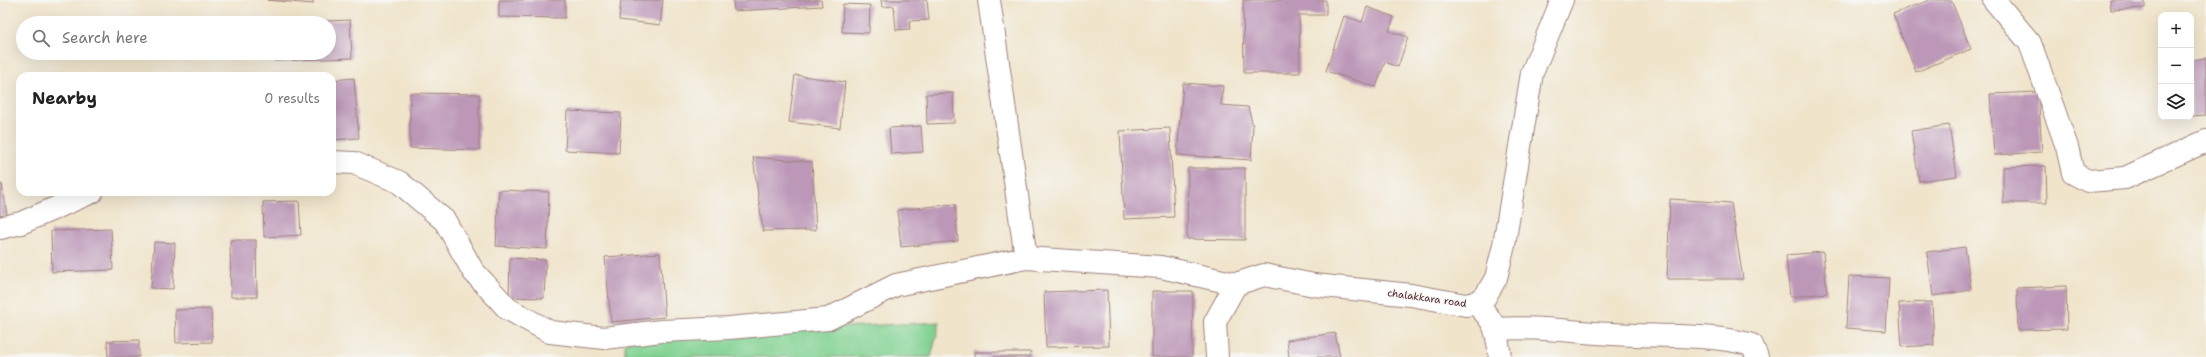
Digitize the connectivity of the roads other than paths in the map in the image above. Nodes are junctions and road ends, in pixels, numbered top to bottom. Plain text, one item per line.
1 (989, 0) edge
2 (1562, 0) edge
3 (1994, 0) edge
4 (2206, 141) edge
5 (336, 162) edge
6 (83, 196) edge
7 (0, 228) edge
8 (1026, 258) junction
9 (1236, 284) junction
10 (1474, 303) junction
11 (1496, 329) junction
12 (1217, 357) edge
13 (1500, 357) edge
14 (1757, 357) edge

1 - 8 street
2 - 10 street, chalakkara road
3 - 4 street
5 - 8 street
6 - 7 street
8 - 9 street
9 - 10 street, chalakkara road
9 - 12 street
10 - 11 street
11 - 13 street
11 - 14 street

